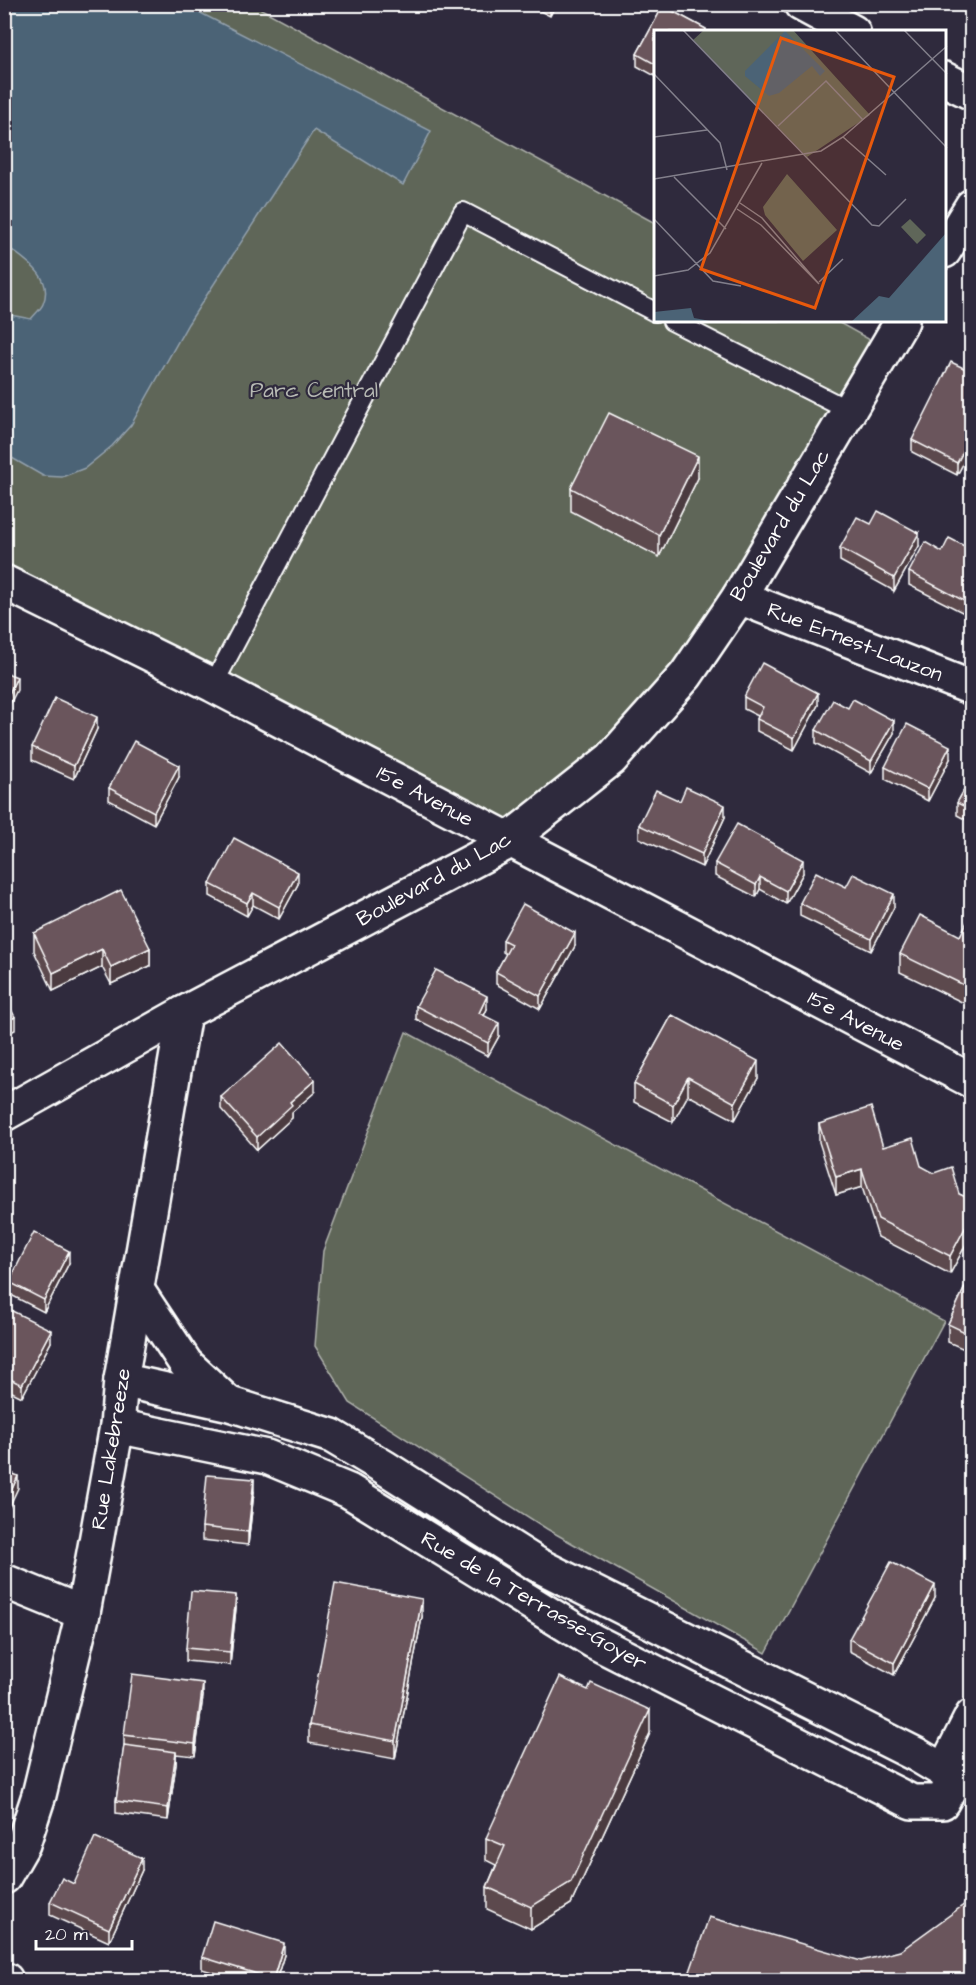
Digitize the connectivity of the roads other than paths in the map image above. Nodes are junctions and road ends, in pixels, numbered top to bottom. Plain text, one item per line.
1 (801, 4) edge
2 (849, 30) edge
3 (946, 80) edge
4 (972, 93) edge
5 (972, 206) edge
6 (946, 249) edge
7 (654, 311) edge
8 (674, 322) edge
9 (901, 322) edge
10 (848, 410) junction
11 (4, 582) edge
12 (739, 597) junction
13 (213, 686) junction
14 (972, 688) edge
15 (508, 839) junction
16 (184, 1013) junction
17 (972, 1081) edge
18 (4, 1113) edge
19 (137, 1290) junction
20 (122, 1380) junction
21 (230, 1404) junction
22 (117, 1426) junction
23 (4, 1581) edge
24 (83, 1613) junction
25 (972, 1716) edge
26 (944, 1772) junction
27 (4, 1876) edge

1 - 2 street
3 - 4 street
5 - 6 street
7 - 13 lane
8 - 10 lane
9 - 10 street, Boulevard du Lac
10 - 12 street, Boulevard du Lac
11 - 13 street, 15e Avenue
12 - 14 street, Rue Ernest-Lauzon
12 - 15 street, Boulevard du Lac
13 - 15 street, 15e Avenue
15 - 16 street, Boulevard du Lac
15 - 17 street, 15e Avenue
16 - 18 street, Boulevard du Lac
16 - 19 street, Rue Lakebreeze
19 - 20 street, Rue Lakebreeze
19 - 21 street, Rue de la Terrasse-Goyer
20 - 21 street, Rue de la Terrasse-Goyer
20 - 22 street, Rue Lakebreeze
21 - 26 street, Rue de la Terrasse-Goyer
22 - 24 street, Rue Lakebreeze
22 - 26 street, Rue de la Terrasse-Goyer
23 - 24 street
24 - 27 street, Rue Lakebreeze
25 - 26 street, Rue de la Terrasse-Goyer

